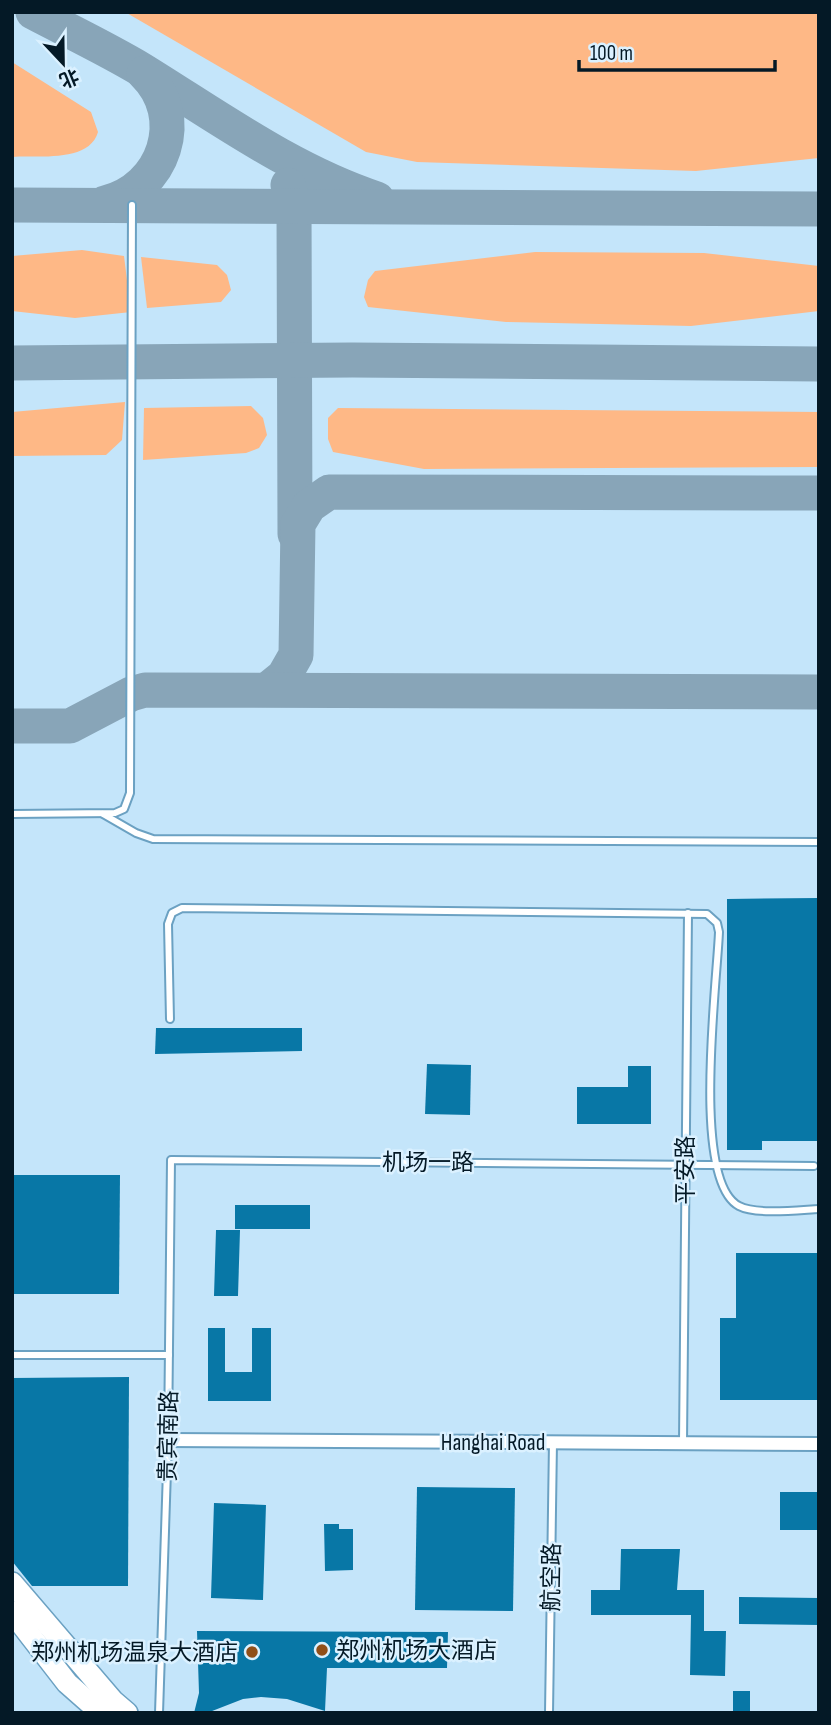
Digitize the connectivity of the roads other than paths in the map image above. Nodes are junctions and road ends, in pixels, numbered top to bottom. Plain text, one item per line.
1 (132, 205) dead end
2 (12, 814) edge
3 (103, 814) junction
4 (819, 842) edge
5 (688, 913) junction
6 (170, 1019) dead end
7 (170, 1160) joint
8 (685, 1164) junction
9 (714, 1165) junction
10 (814, 1166) dead end
11 (819, 1209) edge
12 (12, 1355) edge
13 (169, 1355) junction
14 (168, 1440) junction
15 (553, 1442) junction
16 (683, 1443) junction
17 (819, 1444) edge
18 (12, 1583) edge
19 (12, 1612) edge
20 (101, 1713) edge
21 (127, 1713) edge
22 (159, 1713) edge
23 (549, 1713) edge

1 - 3 lane
2 - 3 lane
3 - 4 lane
5 - 6 lane
5 - 8 lane, 平安路
5 - 9 lane
7 - 8 lane, 机场一路
7 - 13 lane, 贵宾南路
8 - 9 lane, 机场一路
8 - 16 lane, 平安路
9 - 10 lane, 机场一路
9 - 11 lane
12 - 13 lane
13 - 14 lane, 贵宾南路
14 - 15 street, Hanghai Road
14 - 22 lane, 贵宾南路
15 - 16 street, Hanghai Road
15 - 23 lane, 航空路
16 - 17 street, Hanghai Road
18 - 21 main road
19 - 20 main road

